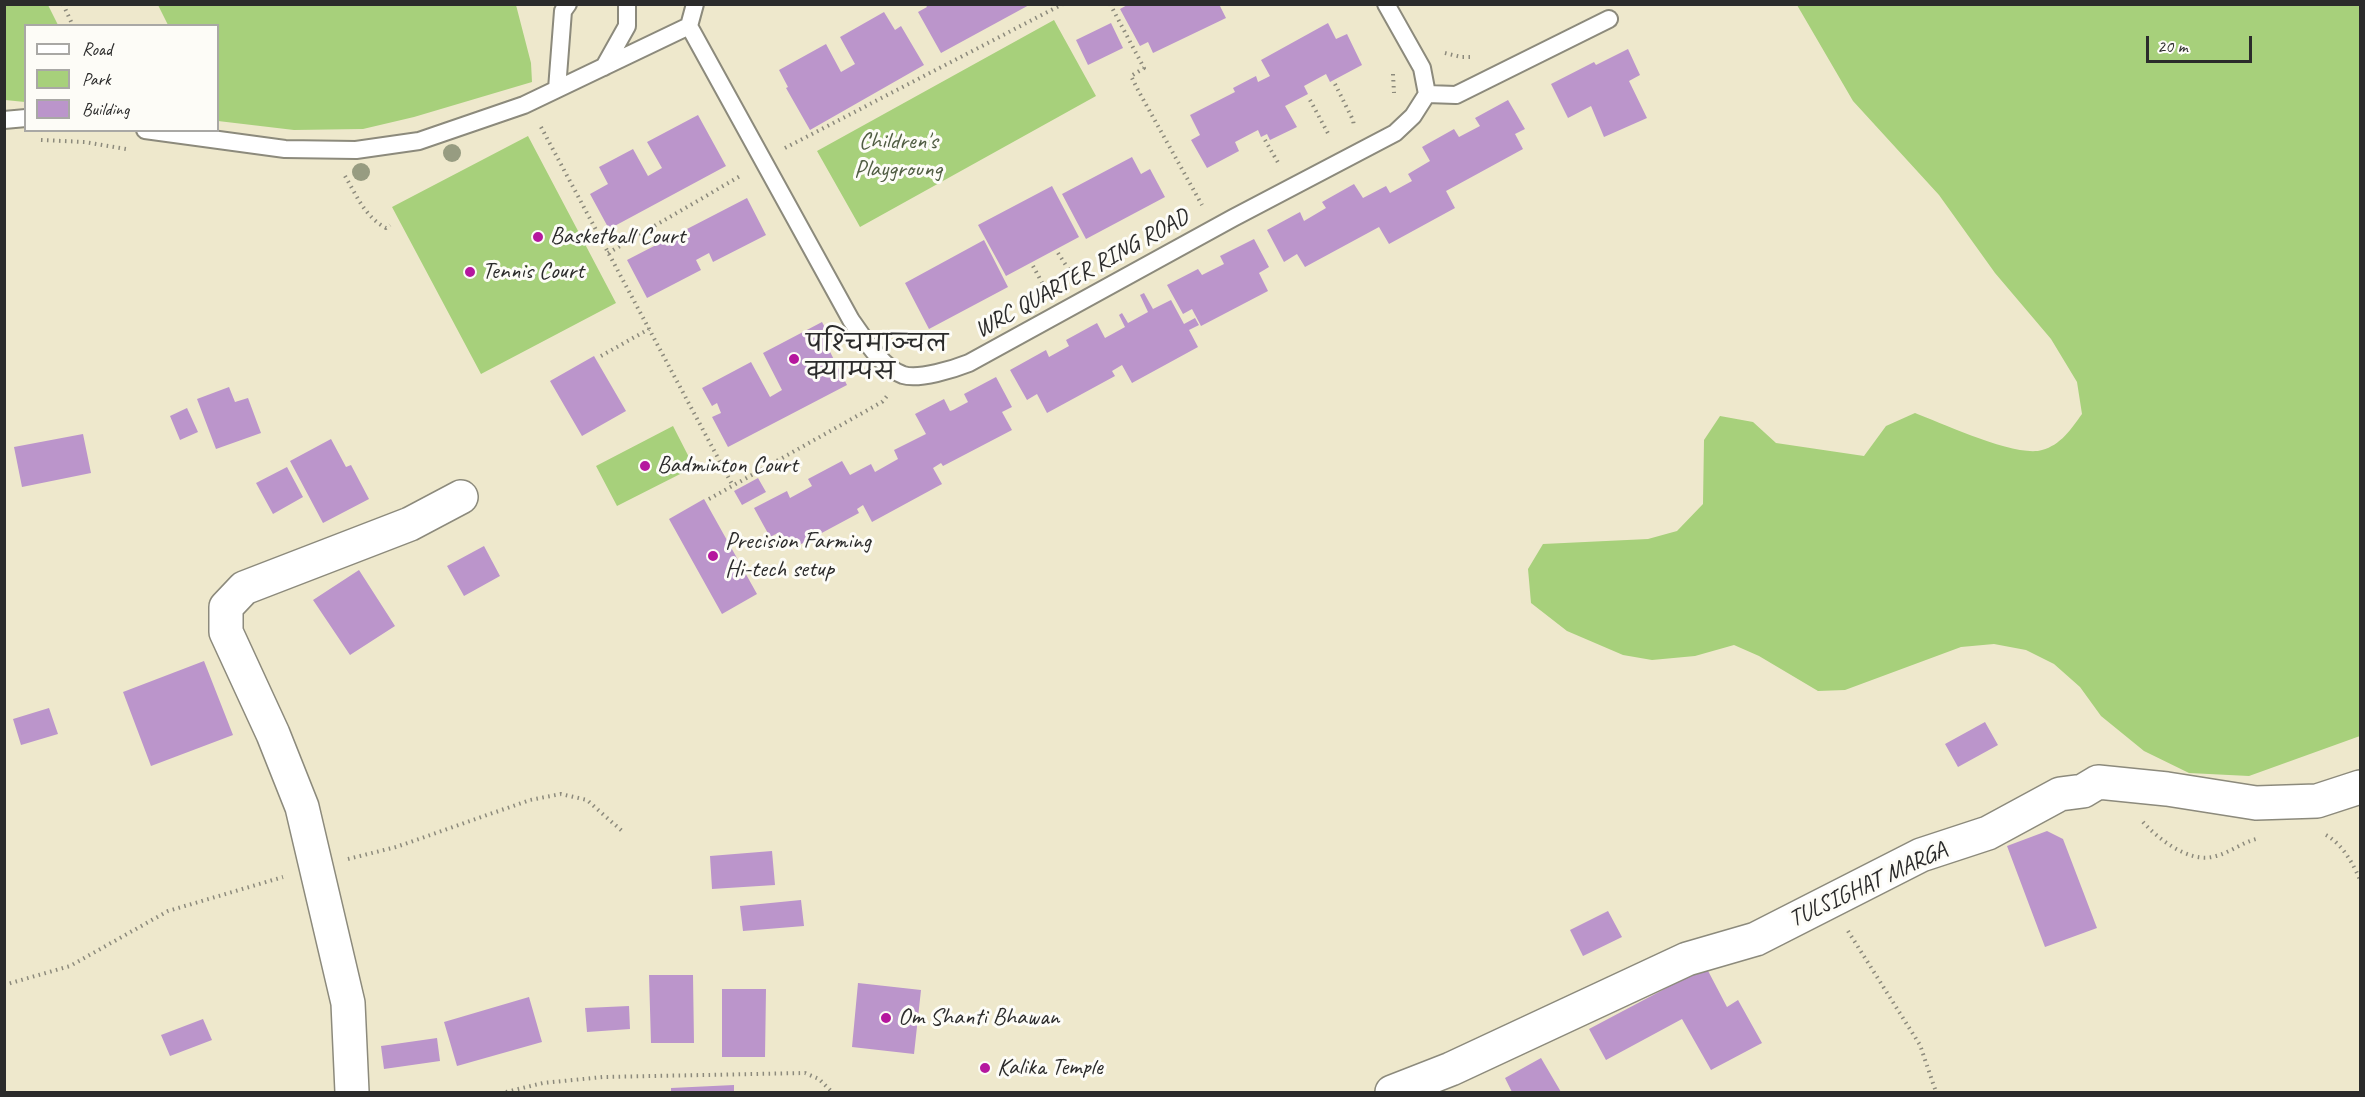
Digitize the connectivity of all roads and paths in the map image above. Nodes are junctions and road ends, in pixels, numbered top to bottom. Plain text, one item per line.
1 (63, 4) edge
2 (568, 4) edge
3 (627, 4) edge
4 (695, 4) edge
5 (1063, 4) edge
6 (1110, 4) edge
7 (1386, 4) edge
8 (1609, 19) dead end
9 (72, 24) edge
10 (689, 26) junction
11 (1441, 51) dead end
12 (1472, 56) dead end
13 (604, 67) junction
14 (1393, 67) dead end
15 (1335, 84) dead end
16 (557, 89) junction
17 (1427, 94) junction
18 (1310, 100) dead end
19 (1393, 101) dead end
20 (24, 118) edge
21 (4, 120) edge
22 (541, 126) dead end
23 (1364, 127) dead end
24 (159, 132) edge
25 (1265, 140) dead end
26 (779, 145) dead end
27 (1333, 146) dead end
28 (1283, 172) dead end
29 (343, 173) dead end
30 (743, 174) dead end
31 (1206, 210) dead end
32 (390, 225) dead end
33 (1058, 252) dead end
34 (608, 253) junction
35 (1033, 266) dead end
36 (1075, 279) dead end
37 (1040, 298) dead end
38 (649, 329) junction
39 (601, 356) dead end
40 (892, 389) dead end
41 (733, 486) junction
42 (461, 497) dead end
43 (709, 499) dead end
44 (2361, 787) edge
45 (1828, 900) junction
46 (352, 1092) edge
47 (506, 1092) edge
48 (832, 1092) edge
49 (1392, 1092) edge
50 (1936, 1092) edge

1 - 9 path
2 - 16 lane
3 - 13 lane
4 - 10 lane
5 - 26 path
6 - 31 path
7 - 17 lane
8 - 17 lane
10 - 13 lane
10 - 17 lane, WRC QUARTER RING ROAD
11 - 12 path
13 - 16 lane
14 - 19 path
15 - 23 path
16 - 24 lane
18 - 27 path
20 - 21 lane
22 - 34 path
25 - 28 path
29 - 32 path
30 - 34 path
33 - 36 path
34 - 38 path
35 - 37 path
38 - 39 path
38 - 41 path
40 - 41 path
41 - 43 path
42 - 46 street
44 - 45 street, TULSIGHAT MARGA
45 - 49 street, TULSIGHAT MARGA
45 - 50 path
47 - 48 path

